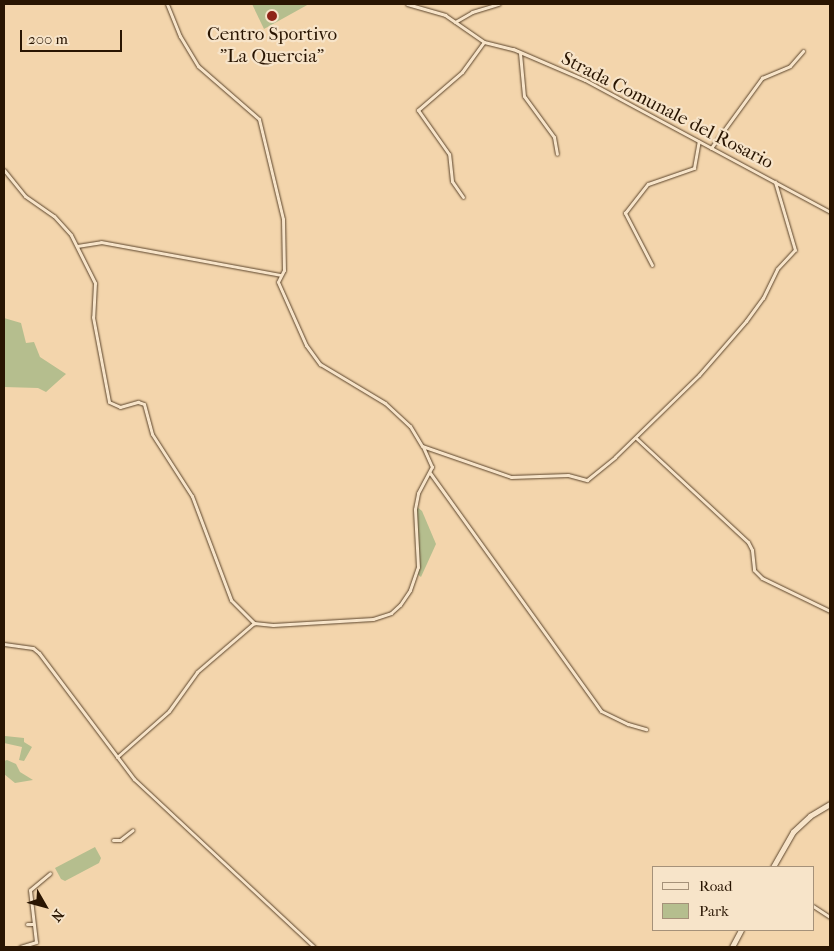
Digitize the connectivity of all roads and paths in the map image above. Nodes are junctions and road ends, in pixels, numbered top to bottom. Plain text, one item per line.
1 (167, 4) edge
2 (407, 4) edge
3 (499, 4) edge
4 (455, 22) junction
5 (484, 42) junction
6 (803, 51) dead end
7 (520, 53) junction
8 (699, 141) junction
9 (711, 148) junction
10 (557, 154) dead end
11 (4, 170) edge
12 (774, 182) junction
13 (462, 197) dead end
14 (830, 212) edge
15 (77, 246) junction
16 (652, 265) dead end
17 (280, 275) junction
18 (636, 438) junction
19 (422, 446) junction
20 (430, 473) junction
21 (830, 610) edge
22 (254, 623) junction
23 (4, 644) edge
24 (646, 729) dead end
25 (117, 757) junction
26 (830, 804) edge
27 (133, 830) dead end
28 (113, 840) dead end
29 (774, 866) edge
30 (50, 873) dead end
31 (814, 907) edge
32 (830, 917) edge
33 (27, 924) dead end
34 (33, 924) junction
35 (740, 931) edge
36 (20, 947) edge
37 (314, 947) edge
38 (732, 947) edge

1 - 17 street
2 - 4 street, Strada Comunale del Rosario
3 - 4 street
4 - 5 street, Strada Comunale del Rosario
5 - 7 street, Strada Comunale del Rosario
5 - 13 street
6 - 9 street
7 - 8 street, Strada Comunale del Rosario
7 - 10 street
8 - 9 street, Strada Comunale del Rosario
8 - 16 street
9 - 12 street, Strada Comunale del Rosario
11 - 15 street
12 - 14 street, Strada Comunale del Rosario
12 - 18 street
15 - 17 street
15 - 22 street
17 - 19 street
18 - 19 street
18 - 21 street
19 - 20 street
20 - 22 street
20 - 24 street
22 - 25 street
23 - 25 street
25 - 37 street
26 - 29 main road
27 - 28 street
30 - 34 street
31 - 32 street
33 - 34 street
34 - 36 street
35 - 38 main road

